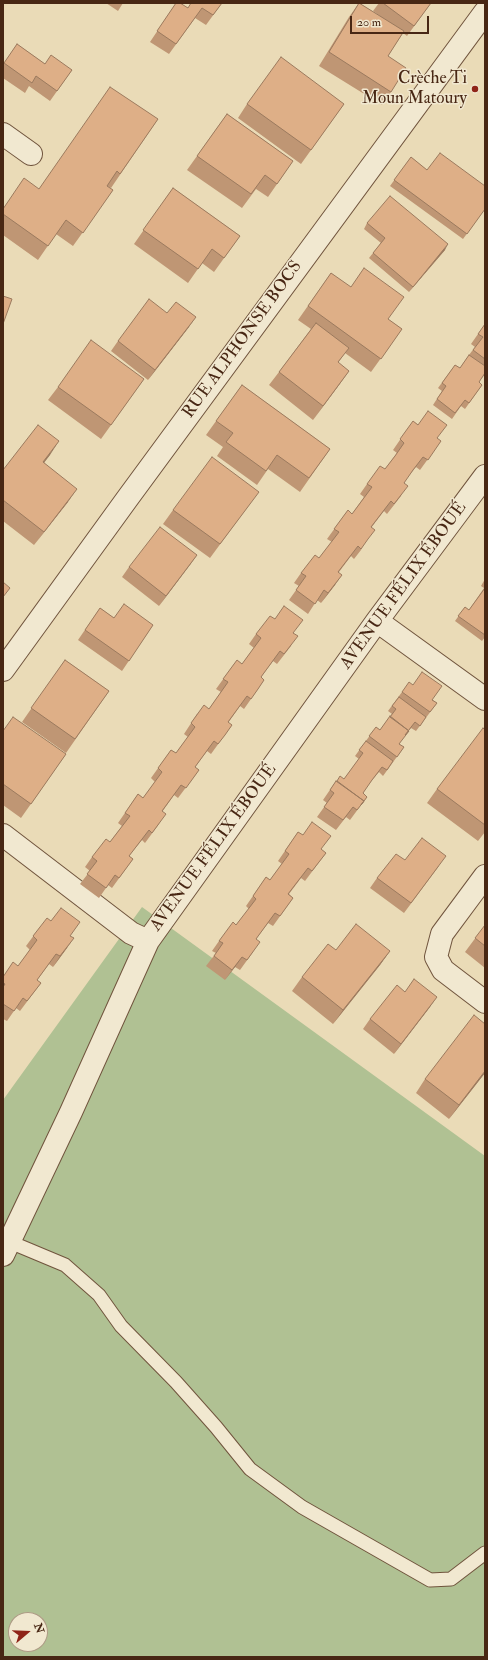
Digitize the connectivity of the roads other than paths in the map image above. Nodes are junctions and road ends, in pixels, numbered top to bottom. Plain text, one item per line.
1 (485, 12) edge
2 (3, 134) edge
3 (31, 154) dead end
4 (485, 476) edge
5 (377, 621) junction
6 (3, 670) edge
7 (485, 699) edge
8 (3, 835) edge
9 (485, 876) edge
10 (148, 941) junction
11 (485, 1002) edge
12 (5, 1245) edge
13 (485, 1553) edge

1 - 6 street, RUE ALPHONSE BOCS
2 - 3 street
4 - 5 street, AVENUE FÉLIX ÉBOUÉ
5 - 7 street
5 - 10 street, AVENUE FÉLIX ÉBOUÉ
8 - 10 street
9 - 11 street
10 - 12 street, AVENUE FÉLIX ÉBOUÉ
12 - 13 lane

